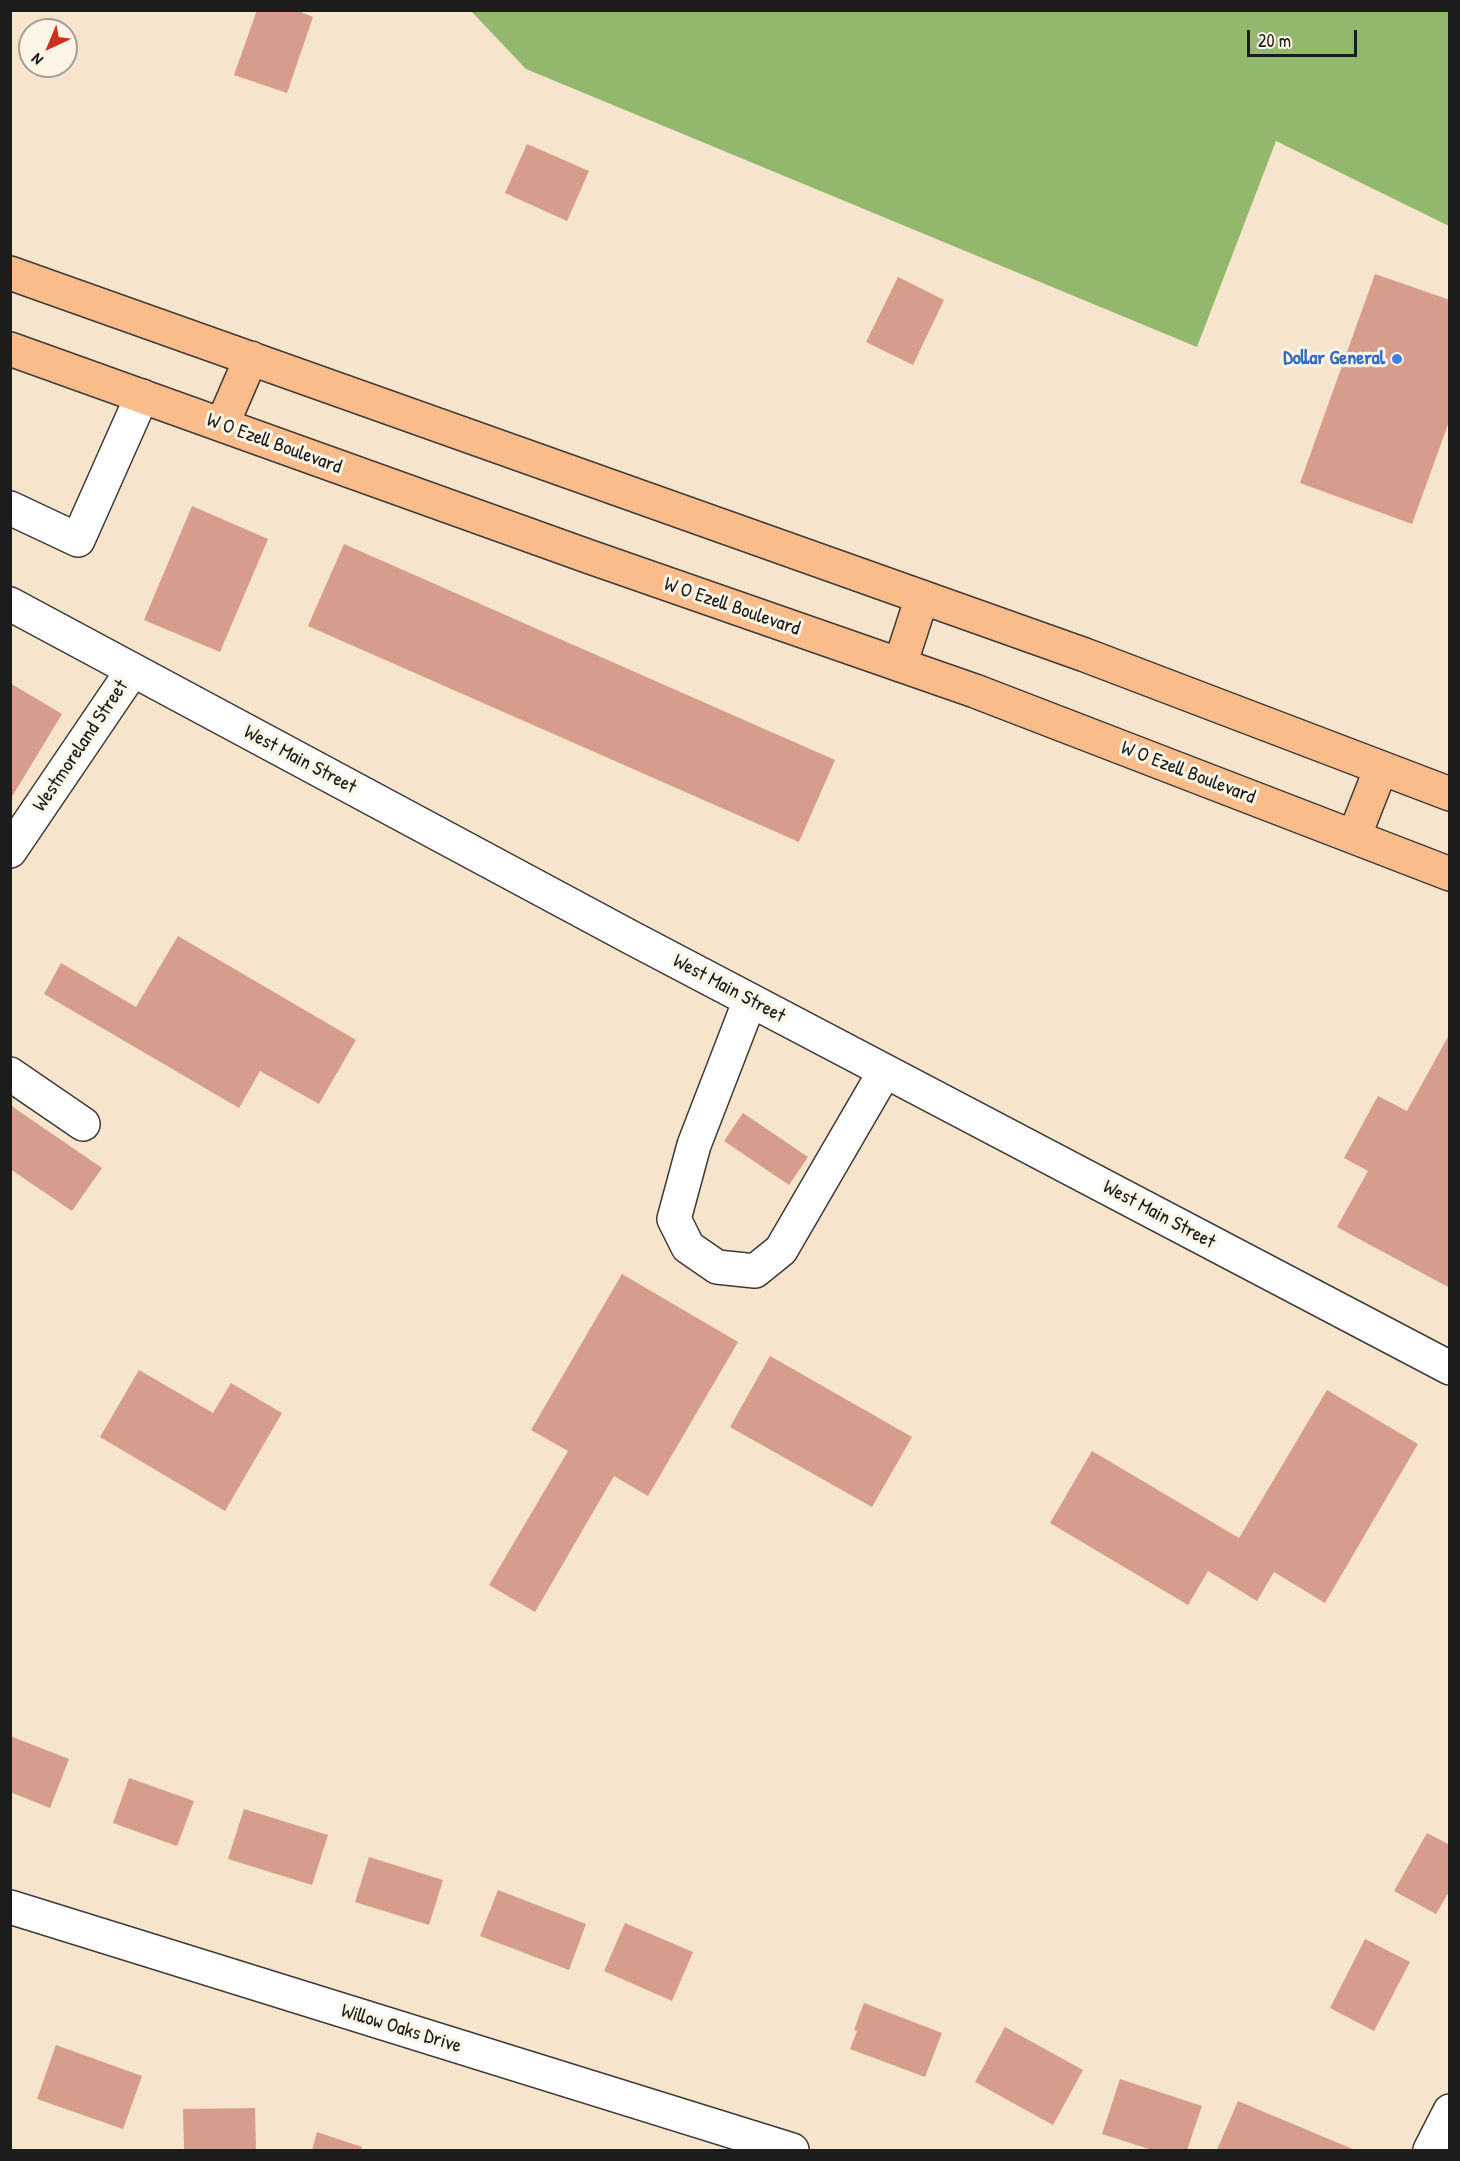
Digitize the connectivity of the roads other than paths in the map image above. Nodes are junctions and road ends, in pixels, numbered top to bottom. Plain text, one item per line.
1 (10, 273) edge
2 (10, 349) edge
3 (251, 358) junction
4 (142, 396) junction
5 (222, 425) junction
6 (10, 508) edge
7 (922, 597) junction
8 (10, 604) edge
9 (900, 666) junction
10 (132, 671) junction
11 (1382, 768) junction
12 (1449, 794) edge
13 (1354, 837) junction
14 (10, 850) edge
15 (1449, 874) edge
16 (750, 1000) junction
17 (885, 1071) junction
18 (10, 1074) edge
19 (83, 1124) dead end
20 (1449, 1368) edge
21 (10, 1907) edge
22 (1449, 2111) edge
23 (792, 2151) edge
24 (1430, 2151) edge

1 - 3 main road
2 - 4 main road, W O Ezell Boulevard
3 - 5 main road
3 - 7 main road
4 - 5 main road, W O Ezell Boulevard
4 - 6 street
5 - 9 main road, W O Ezell Boulevard
7 - 9 main road
7 - 11 main road
8 - 10 street, West Main Street
9 - 13 main road, W O Ezell Boulevard
10 - 14 street, Westmoreland Street
10 - 16 street, West Main Street
11 - 12 main road
11 - 13 main road
13 - 15 main road, W O Ezell Boulevard
16 - 17 street, West Main Street
16 - 17 street
17 - 20 street, West Main Street
18 - 19 street
21 - 23 street, Willow Oaks Drive
22 - 24 street

